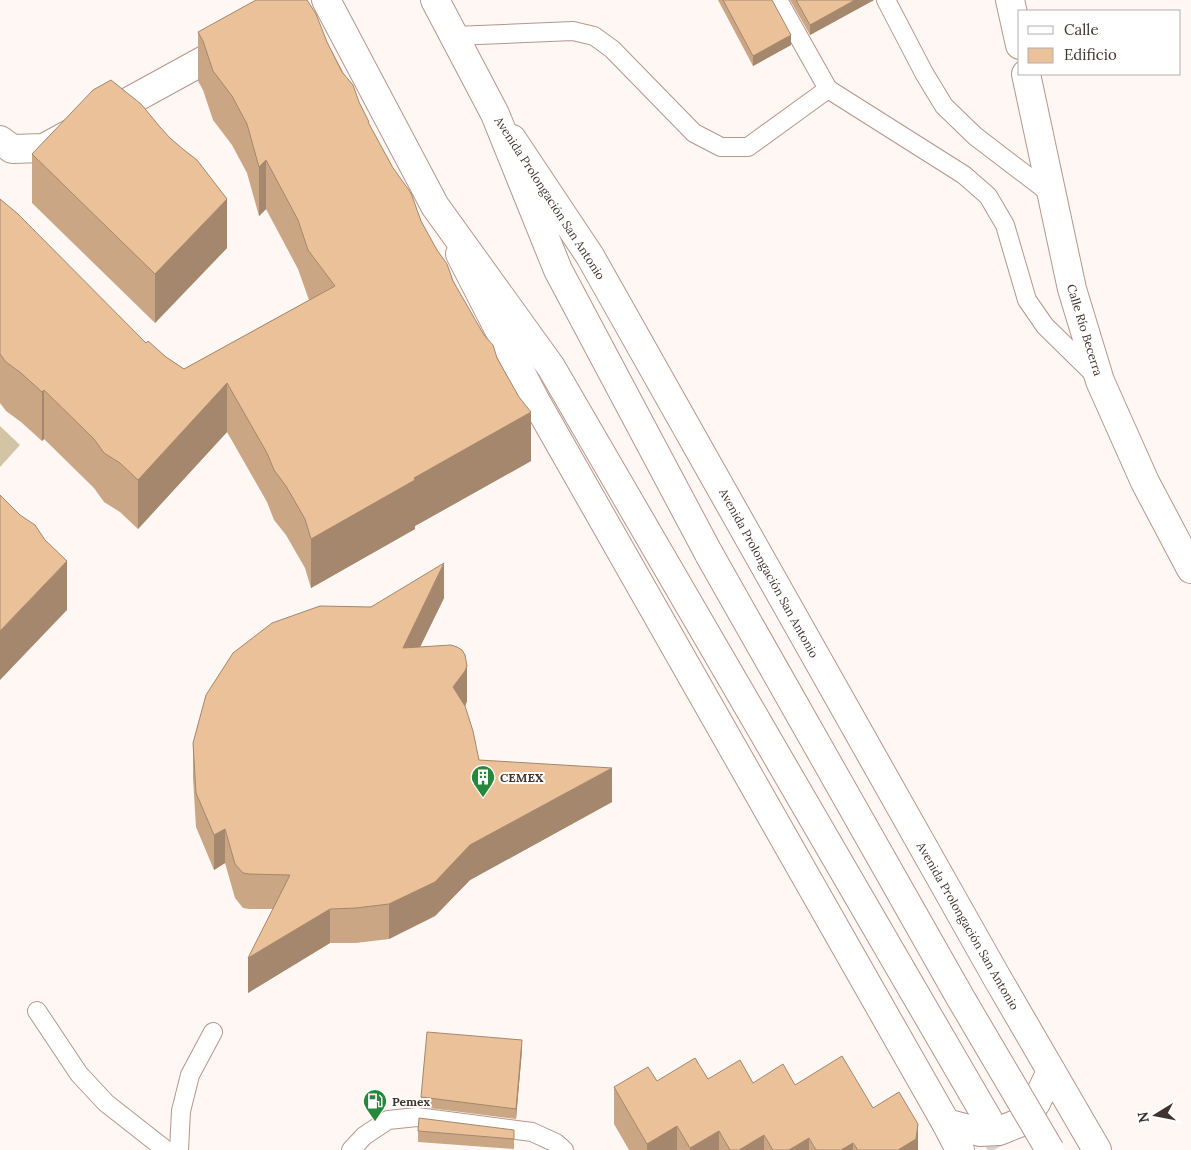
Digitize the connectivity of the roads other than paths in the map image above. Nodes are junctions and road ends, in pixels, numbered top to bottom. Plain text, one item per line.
1 (435, 0) edge
2 (778, 0) edge
3 (886, 0) edge
4 (1010, 0) edge
5 (314, 2) edge
6 (252, 33) edge
7 (454, 36) junction
8 (1018, 36) edge
9 (1026, 75) edge
10 (828, 89) junction
11 (495, 114) junction
12 (0, 140) edge
13 (1051, 194) junction
14 (435, 206) junction
15 (1100, 381) junction
16 (1191, 570) edge
17 (37, 1011) dead end
18 (213, 1032) dead end
19 (1051, 1071) junction
20 (989, 1121) tunnel mouth
21 (946, 1123) junction
22 (166, 1150) edge
23 (179, 1150) edge
24 (351, 1150) edge
25 (564, 1150) edge
26 (960, 1150) edge
27 (1050, 1150) edge
28 (1097, 1150) edge

1 - 7 street, Avenida Prolongación San Antonio
2 - 10 lane
3 - 13 lane
4 - 8 street
5 - 14 street
6 - 12 street
7 - 10 lane
7 - 11 street, Avenida Prolongación San Antonio
9 - 13 street, Calle Río Becerra
10 - 15 lane
11 - 19 street, Avenida Prolongación San Antonio
11 - 27 street, bridge
13 - 15 street, Calle Río Becerra
14 - 20 street
14 - 21 street
15 - 16 street, Calle Río Becerra
17 - 22 lane
18 - 23 lane
19 - 21 street
19 - 28 street, Avenida Prolongación San Antonio
21 - 26 street
24 - 25 lane

